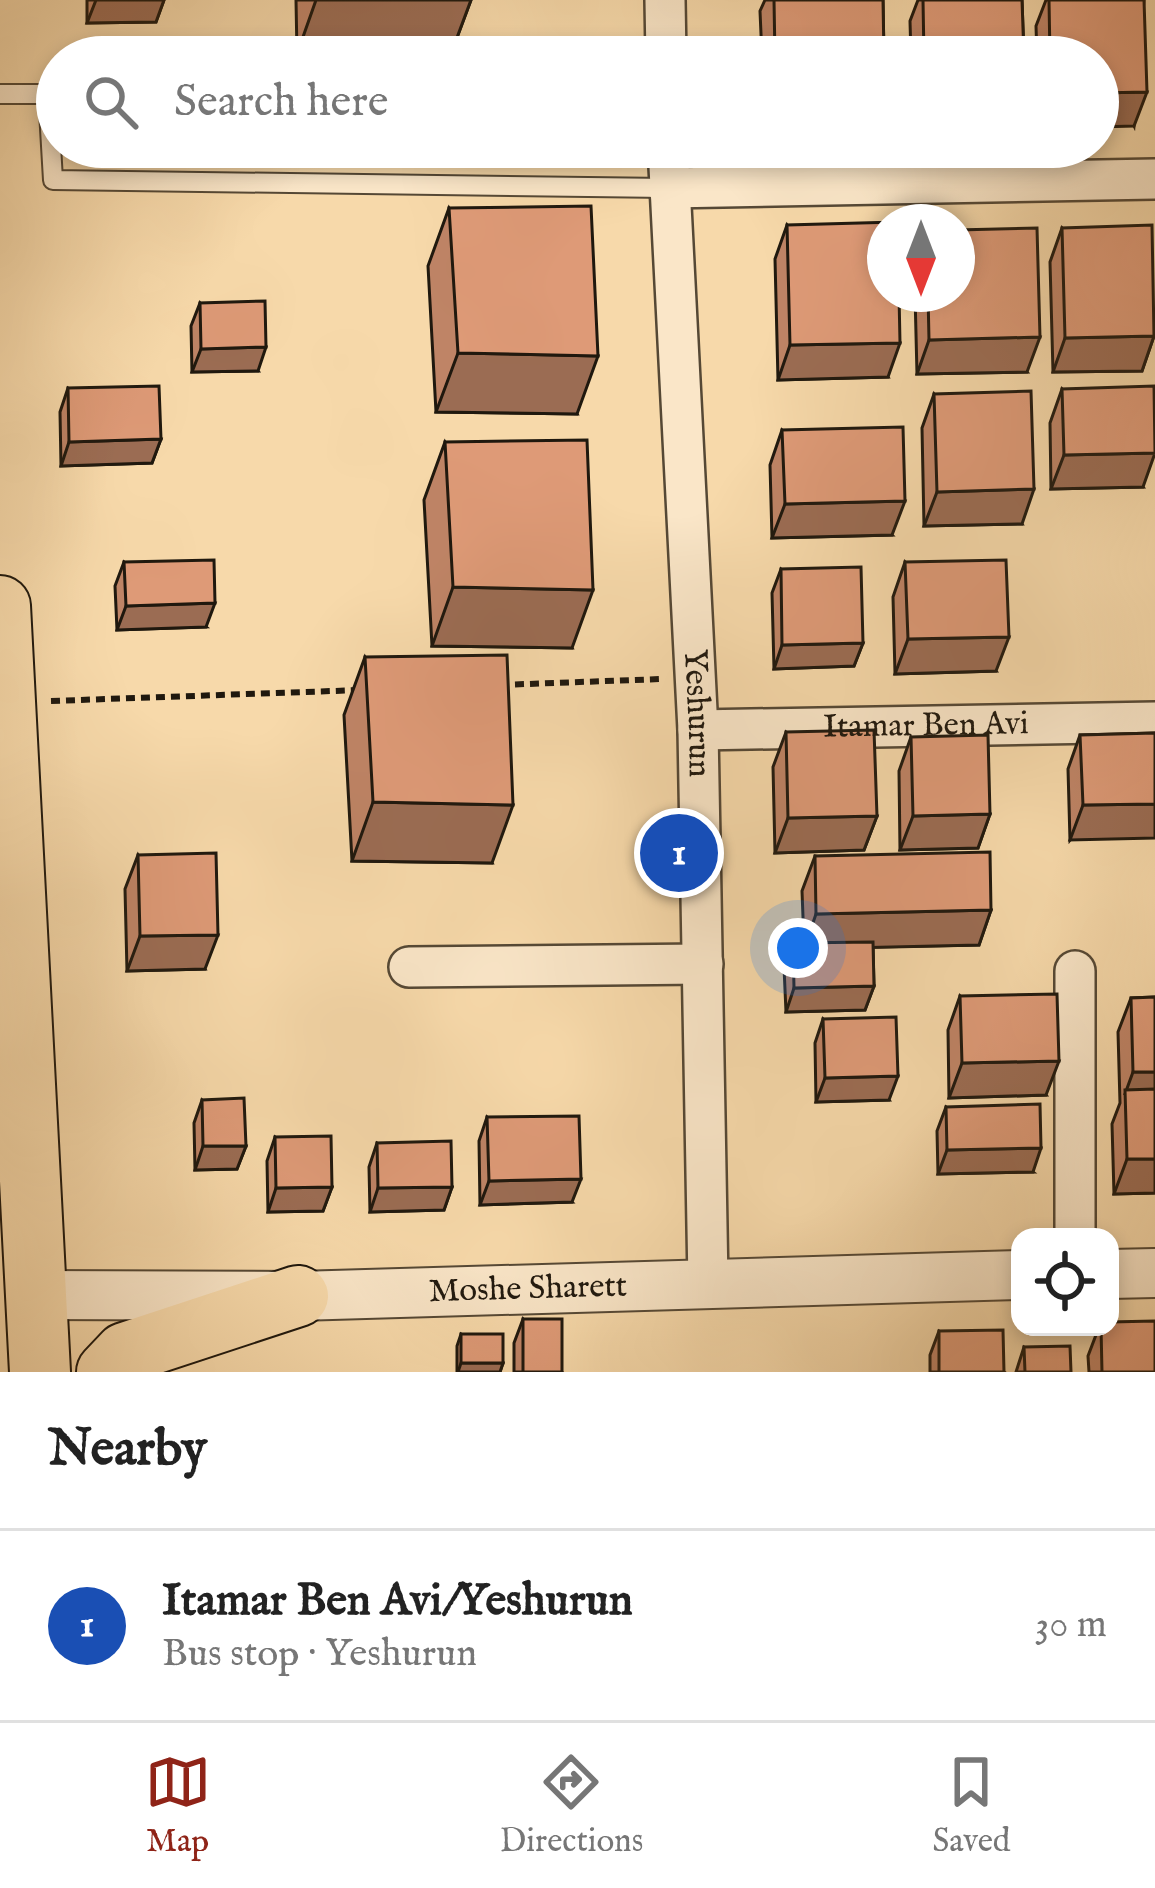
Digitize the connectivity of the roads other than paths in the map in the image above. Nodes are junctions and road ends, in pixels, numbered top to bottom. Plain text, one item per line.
1 (665, 0) edge
2 (666, 36) edge
3 (0, 94) edge
4 (36, 94) edge
5 (52, 168) edge
6 (668, 168) edge
7 (1155, 179) edge
8 (668, 188) junction
9 (0, 606) edge
10 (1155, 722) edge
11 (698, 730) junction
12 (703, 964) junction
13 (409, 967) dead end
14 (1075, 971) dead end
15 (1075, 1228) edge
16 (1155, 1273) edge
17 (1119, 1274) edge
18 (1011, 1275) edge
19 (708, 1282) junction
20 (18, 1295) edge
21 (298, 1296) junction
22 (40, 1372) edge
23 (106, 1372) edge

1 - 2 street
3 - 4 lane
5 - 8 lane
6 - 8 street, Yeshurun
7 - 8 street
8 - 11 street, Yeshurun
9 - 20 main road
10 - 11 street, Itamar Ben Avi
11 - 12 street, Yeshurun
12 - 13 street
12 - 19 street, Yeshurun
14 - 15 street
16 - 17 street
18 - 19 street, Moshe Sharett
19 - 21 street, Moshe Sharett
20 - 21 street, Moshe Sharett
20 - 22 main road
21 - 23 main road

